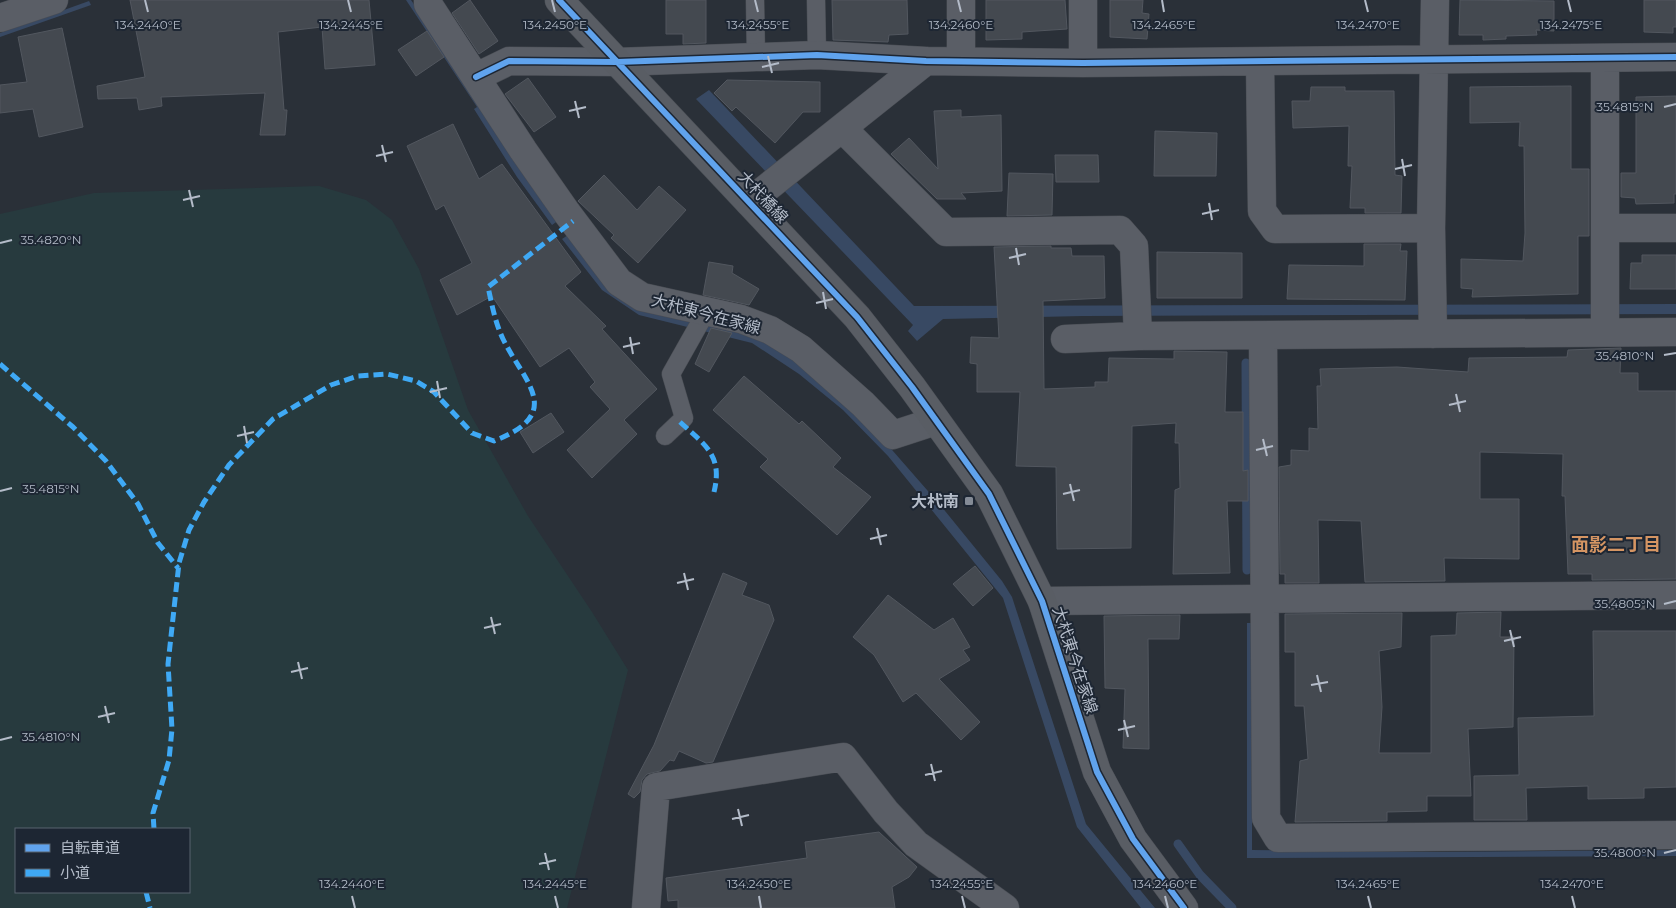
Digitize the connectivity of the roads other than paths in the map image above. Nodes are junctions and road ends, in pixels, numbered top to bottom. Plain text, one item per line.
1 (54, 0) edge
2 (428, 0) edge
3 (560, 0) edge
4 (755, 0) edge
5 (816, 0) edge
6 (961, 0) edge
7 (1083, 0) edge
8 (1435, 0) edge
9 (0, 18) edge
10 (817, 55) junction
11 (756, 57) junction
12 (1676, 57) edge
13 (1605, 58) junction
14 (1435, 59) junction
15 (926, 61) junction
16 (961, 61) junction
17 (617, 62) junction
18 (1260, 62) junction
19 (1083, 63) junction
20 (476, 77) junction
21 (842, 128) junction
22 (749, 202) junction
23 (1432, 228) junction
24 (1605, 228) junction
25 (1676, 228) edge
26 (706, 312) junction
27 (1606, 332) junction
28 (1676, 332) edge
29 (1433, 334) junction
30 (1138, 336) junction
31 (1263, 336) junction
32 (1065, 339) dead end
33 (936, 421) junction
34 (664, 436) dead end
35 (1676, 595) edge
36 (1266, 598) junction
37 (1042, 601) junction
38 (1676, 834) edge
39 (646, 908) edge
40 (1005, 908) edge
41 (1184, 908) edge

1 - 9 street
2 - 20 street, 大杙東今在家線
3 - 17 street, 大杙橋線
4 - 11 lane
5 - 10 lane
6 - 16 street
7 - 19 street
8 - 14 street
10 - 11 street
10 - 15 street
11 - 17 street
12 - 13 street
13 - 14 street
13 - 24 street
14 - 18 street
14 - 23 street
15 - 16 street
15 - 21 street
16 - 19 street
17 - 20 street
17 - 22 street, 大杙橋線
18 - 19 street
18 - 23 street
20 - 26 street, 大杙東今在家線
21 - 22 street
21 - 30 street
22 - 33 street, 大杙橋線
23 - 29 street
24 - 25 street
24 - 27 street
26 - 33 street, 大杙東今在家線
26 - 34 lane
27 - 28 street
27 - 29 street
29 - 31 street
30 - 31 street
30 - 32 street
31 - 36 street
33 - 37 street, 大杙東今在家線
35 - 36 street
36 - 37 street
36 - 38 street
37 - 41 street, 大杙東今在家線
39 - 40 street

